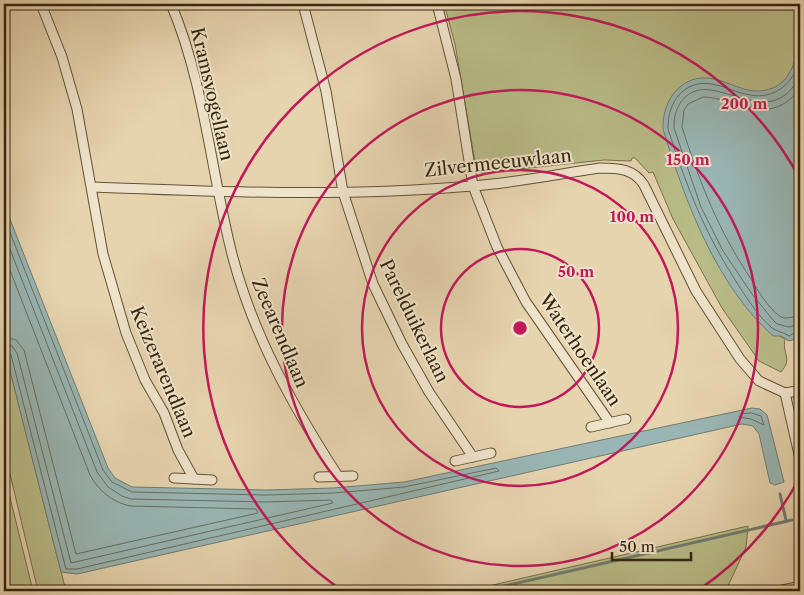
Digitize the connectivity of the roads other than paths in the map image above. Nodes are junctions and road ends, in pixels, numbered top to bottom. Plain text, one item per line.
1 (40, 4) edge
2 (172, 4) edge
3 (304, 4) edge
4 (437, 4) edge
5 (473, 186) junction
6 (92, 187) junction
7 (218, 192) junction
8 (343, 192) junction
9 (799, 390) edge
10 (785, 393) junction
11 (800, 401) edge
12 (626, 419) dead end
13 (610, 423) junction
14 (591, 427) dead end
15 (491, 453) dead end
16 (473, 457) junction
17 (800, 459) edge
18 (455, 461) dead end
19 (338, 476) junction
20 (353, 476) dead end
21 (319, 477) dead end
22 (174, 478) dead end
23 (194, 479) junction
24 (212, 480) dead end
25 (800, 587) edge
26 (780, 591) edge

1 - 6 street, Keizerarendlaan
2 - 7 street, Kramsvogellaan
3 - 8 street, Parelduikerlaan
4 - 5 street, Waterhoenlaan
5 - 8 street, Zilvermeeuwlaan
5 - 10 street, Zilvermeeuwlaan
5 - 13 street, Waterhoenlaan
6 - 7 street, Zilvermeeuwlaan
6 - 23 street, Keizerarendlaan
7 - 8 street, Zilvermeeuwlaan
7 - 19 street, Zeearendlaan
8 - 16 street, Parelduikerlaan
9 - 10 street
9 - 11 street
10 - 17 street
12 - 13 street, Waterhoenlaan
13 - 14 street, Waterhoenlaan
15 - 16 street
16 - 18 street
19 - 20 street
19 - 21 street
22 - 23 street
23 - 24 street
25 - 26 street

